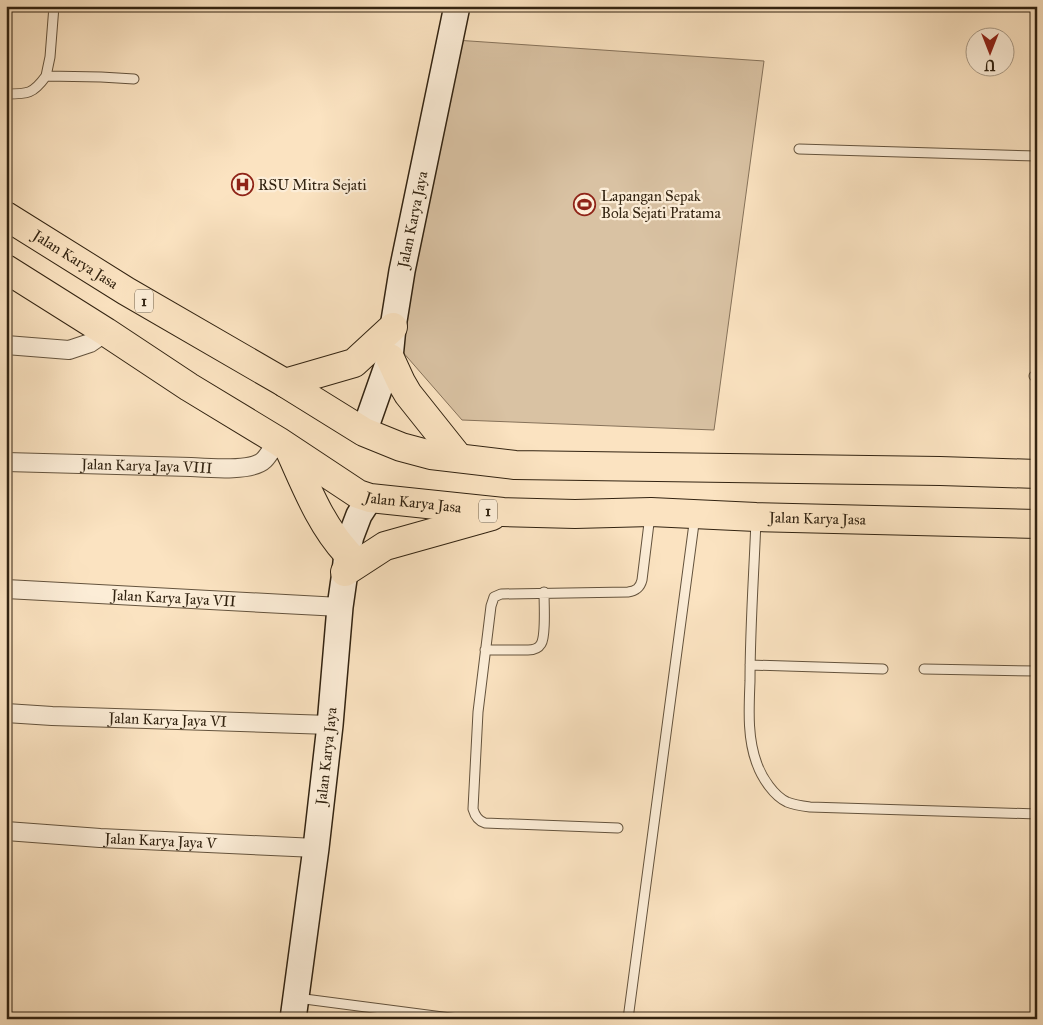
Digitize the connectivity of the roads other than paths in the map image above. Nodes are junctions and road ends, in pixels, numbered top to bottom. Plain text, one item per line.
1 (54, 6) edge
2 (457, 6) edge
3 (46, 76) junction
4 (134, 78) dead end
5 (6, 94) edge
6 (799, 149) dead end
7 (1037, 156) edge
8 (6, 216) edge
9 (6, 269) edge
10 (393, 327) junction
11 (106, 332) junction
12 (6, 345) edge
13 (390, 358) junction
14 (285, 382) junction
15 (364, 432) junction
16 (283, 445) junction
17 (459, 458) junction
18 (6, 462) edge
19 (1037, 474) edge
20 (370, 498) junction
21 (503, 512) junction
22 (651, 512) junction
23 (695, 514) junction
24 (756, 517) junction
25 (1037, 524) edge
26 (346, 563) junction
27 (6, 589) edge
28 (544, 592) junction
29 (340, 608) junction
30 (485, 650) junction
31 (750, 665) junction
32 (883, 669) dead end
33 (924, 669) dead end
34 (1037, 671) edge
35 (6, 713) edge
36 (330, 725) junction
37 (1037, 814) edge
38 (618, 828) dead end
39 (6, 831) edge
40 (316, 848) junction
41 (295, 1008) edge
42 (414, 1016) edge
43 (458, 1019) edge
44 (628, 1019) edge

1 - 3 lane
2 - 10 main road, Jalan Karya Jaya
3 - 4 lane
3 - 5 lane
6 - 7 lane
8 - 14 highway, Jalan Karya Jasa / 1
9 - 11 highway, Jalan Karya Jasa / 1
10 - 13 main road, Jalan Karya Jaya
10 - 14 highway
11 - 12 street
11 - 16 highway, Jalan Karya Jasa / 1
13 - 15 main road, Jalan Karya Jaya
13 - 17 highway
14 - 15 highway, Jalan Karya Jasa / 1
15 - 17 highway, Jalan Karya Jasa / 1
16 - 18 street, Jalan Karya Jaya VIII
16 - 20 highway, Jalan Karya Jasa / 1
16 - 26 highway
17 - 19 highway, Jalan Karya Jasa / 1
20 - 21 highway, Jalan Karya Jasa / 1
20 - 26 main road, Jalan Karya Jaya
21 - 22 highway, Jalan Karya Jasa / 1
21 - 26 highway
22 - 23 highway, Jalan Karya Jasa / 1
22 - 28 lane
23 - 24 highway, Jalan Karya Jasa / 1
23 - 44 lane
24 - 25 highway, Jalan Karya Jasa / 1
24 - 31 lane
26 - 29 main road, Jalan Karya Jaya
27 - 29 street, Jalan Karya Jaya VII
28 - 30 lane
28 - 30 lane
29 - 36 main road, Jalan Karya Jaya
30 - 38 lane
31 - 32 lane
31 - 37 lane
33 - 34 lane
35 - 36 street, Jalan Karya Jaya VI
36 - 40 main road, Jalan Karya Jaya
39 - 40 street, Jalan Karya Jaya V
40 - 41 main road, Jalan Karya Jaya
41 - 42 lane
42 - 43 lane

